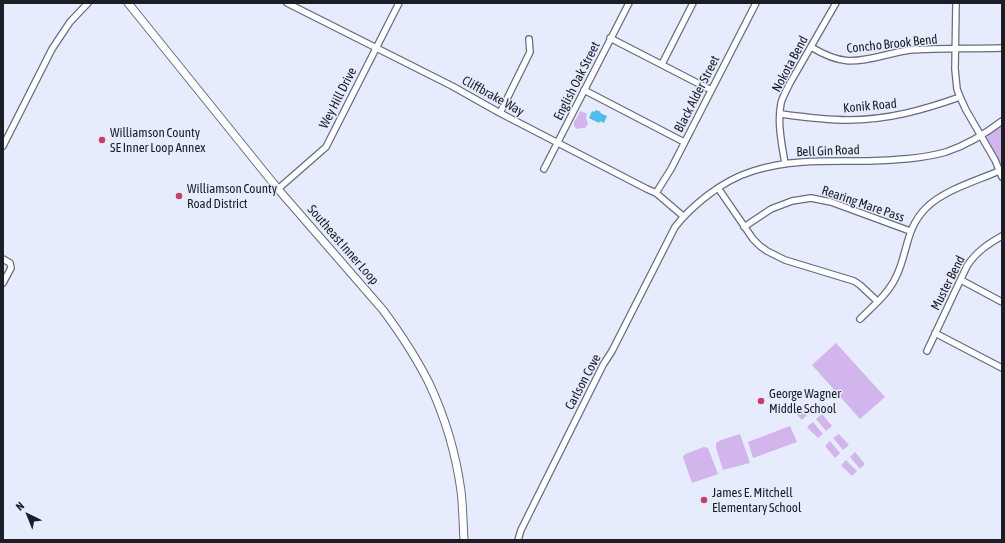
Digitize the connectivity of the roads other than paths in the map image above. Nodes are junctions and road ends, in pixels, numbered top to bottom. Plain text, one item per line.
1 (88, 3) edge
2 (128, 3) edge
3 (287, 3) edge
4 (399, 3) edge
5 (629, 3) edge
6 (693, 3) edge
7 (756, 3) edge
8 (836, 3) edge
9 (956, 3) edge
10 (529, 38) dead end
11 (610, 38) junction
12 (811, 47) junction
13 (376, 48) junction
14 (1002, 48) edge
15 (956, 49) junction
16 (662, 64) junction
17 (584, 90) junction
18 (711, 90) junction
19 (960, 96) junction
20 (500, 113) junction
21 (781, 114) junction
22 (1002, 121) edge
23 (981, 136) junction
24 (684, 142) junction
25 (558, 143) junction
26 (3, 146) edge
27 (785, 164) junction
28 (544, 169) dead end
29 (1001, 174) edge
30 (278, 188) junction
31 (718, 188) junction
32 (656, 193) junction
33 (683, 216) junction
34 (744, 227) junction
35 (910, 231) junction
36 (671, 235) joint
37 (1002, 236) edge
38 (3, 259) edge
39 (961, 280) junction
40 (3, 283) edge
41 (878, 301) junction
42 (1002, 302) edge
43 (860, 319) dead end
44 (936, 333) junction
45 (927, 351) dead end
46 (1002, 368) edge
47 (464, 540) edge
48 (518, 540) edge

1 - 26 street
2 - 30 main road, Southeast Inner Loop
3 - 13 street, Cliffbrake Way
4 - 13 street, Wey Hill Drive
5 - 11 street, English Oak Street
6 - 16 street
7 - 18 street, Black Alder Street
8 - 12 street, Nokota Bend
9 - 15 street
10 - 20 street
11 - 16 street
11 - 17 street, English Oak Street
12 - 15 street, Concho Brook Bend
12 - 21 street, Nokota Bend
13 - 20 street, Cliffbrake Way
13 - 30 street, Wey Hill Drive
14 - 15 street, Concho Brook Bend
15 - 19 street
16 - 18 street
17 - 24 street
17 - 25 street, English Oak Street
18 - 24 street, Black Alder Street
19 - 21 street, Konik Road
19 - 23 street
20 - 25 street, Cliffbrake Way
21 - 27 street, Nokota Bend
22 - 23 street, Bell Gin Road
23 - 27 street, Bell Gin Road
23 - 29 street
24 - 32 street, Black Alder Street
25 - 28 street, English Oak Street
25 - 32 street, Cliffbrake Way
27 - 31 street, Bell Gin Road
29 - 35 street
30 - 47 main road, Southeast Inner Loop
31 - 33 street, Bell Gin Road
31 - 34 street
32 - 33 street, Cliffbrake Way
33 - 36 street, Bell Gin Road
34 - 35 street, Rearing Mare Pass
34 - 41 street
35 - 41 street
36 - 48 street, Carlson Cove
37 - 39 street, Muster Bend
38 - 40 street
39 - 42 street
39 - 44 street, Muster Bend
41 - 43 street
44 - 45 street, Muster Bend
44 - 46 street

